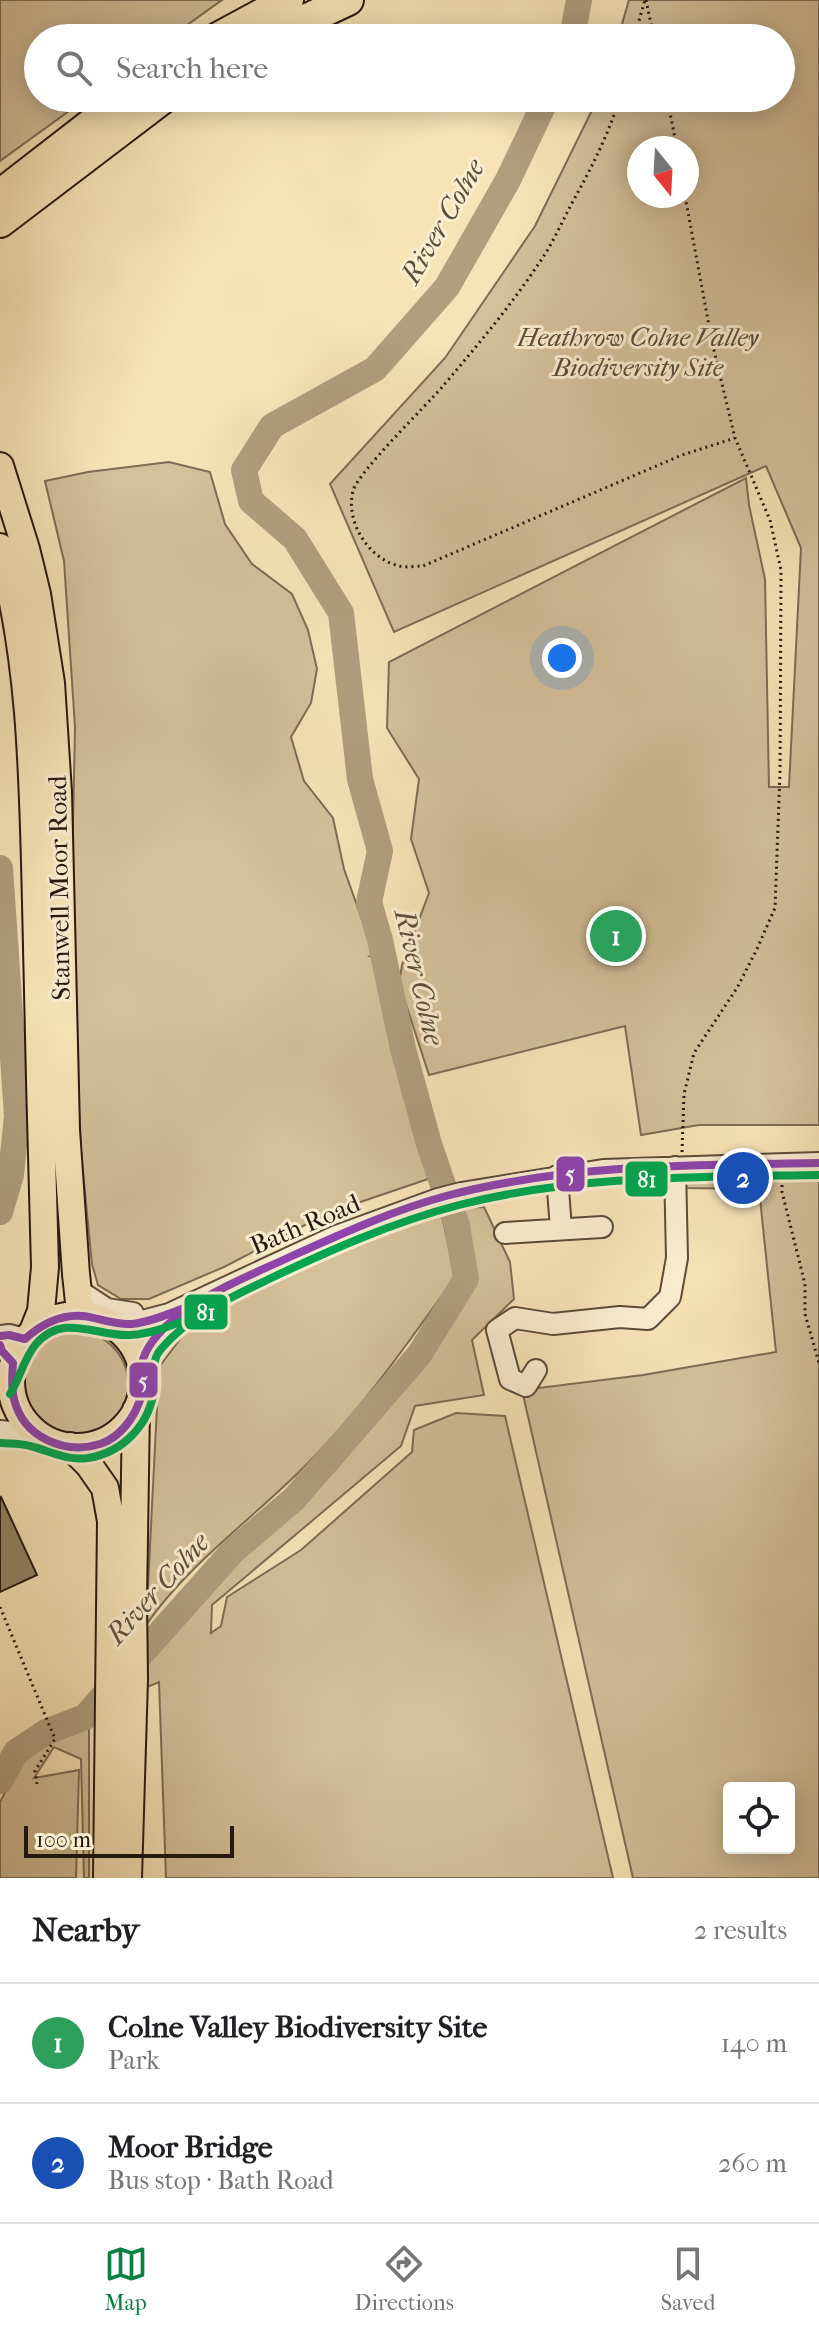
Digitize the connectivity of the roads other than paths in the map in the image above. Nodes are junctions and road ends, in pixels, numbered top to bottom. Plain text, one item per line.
1 (288, 0) edge
2 (348, 0) edge
3 (244, 24) edge
4 (297, 24) edge
5 (107, 112) edge
6 (145, 112) edge
7 (0, 195) edge
8 (0, 222) edge
9 (0, 466) edge
10 (0, 547) edge
11 (819, 1163) edge
12 (678, 1167) junction
13 (557, 1176) junction
14 (602, 1227) dead end
15 (561, 1229) junction
16 (505, 1233) dead end
17 (196, 1303) junction
18 (90, 1309) junction
19 (169, 1314) junction
20 (12, 1353) edge
21 (141, 1364) junction
22 (536, 1370) dead end
23 (136, 1410) junction
24 (0, 1431) edge
25 (34, 1434) junction
26 (70, 1446) junction
27 (107, 1878) edge
28 (128, 1878) edge

1 - 3 highway
2 - 4 highway
5 - 7 highway
6 - 8 highway
9 - 18 main road, Stanwell Moor Road
10 - 20 main road, Stanwell Moor Road
11 - 12 street
12 - 13 street
12 - 22 street
13 - 15 street
13 - 17 street, Bath Road
14 - 15 street
15 - 16 street
17 - 19 street, Bath Road
17 - 21 street, Bath Road
18 - 19 street
18 - 19 street, Bath Road
18 - 20 main road
18 - 21 main road
20 - 25 main road
21 - 23 main road
23 - 26 main road
23 - 28 main road
24 - 25 street
25 - 26 main road
26 - 27 main road

